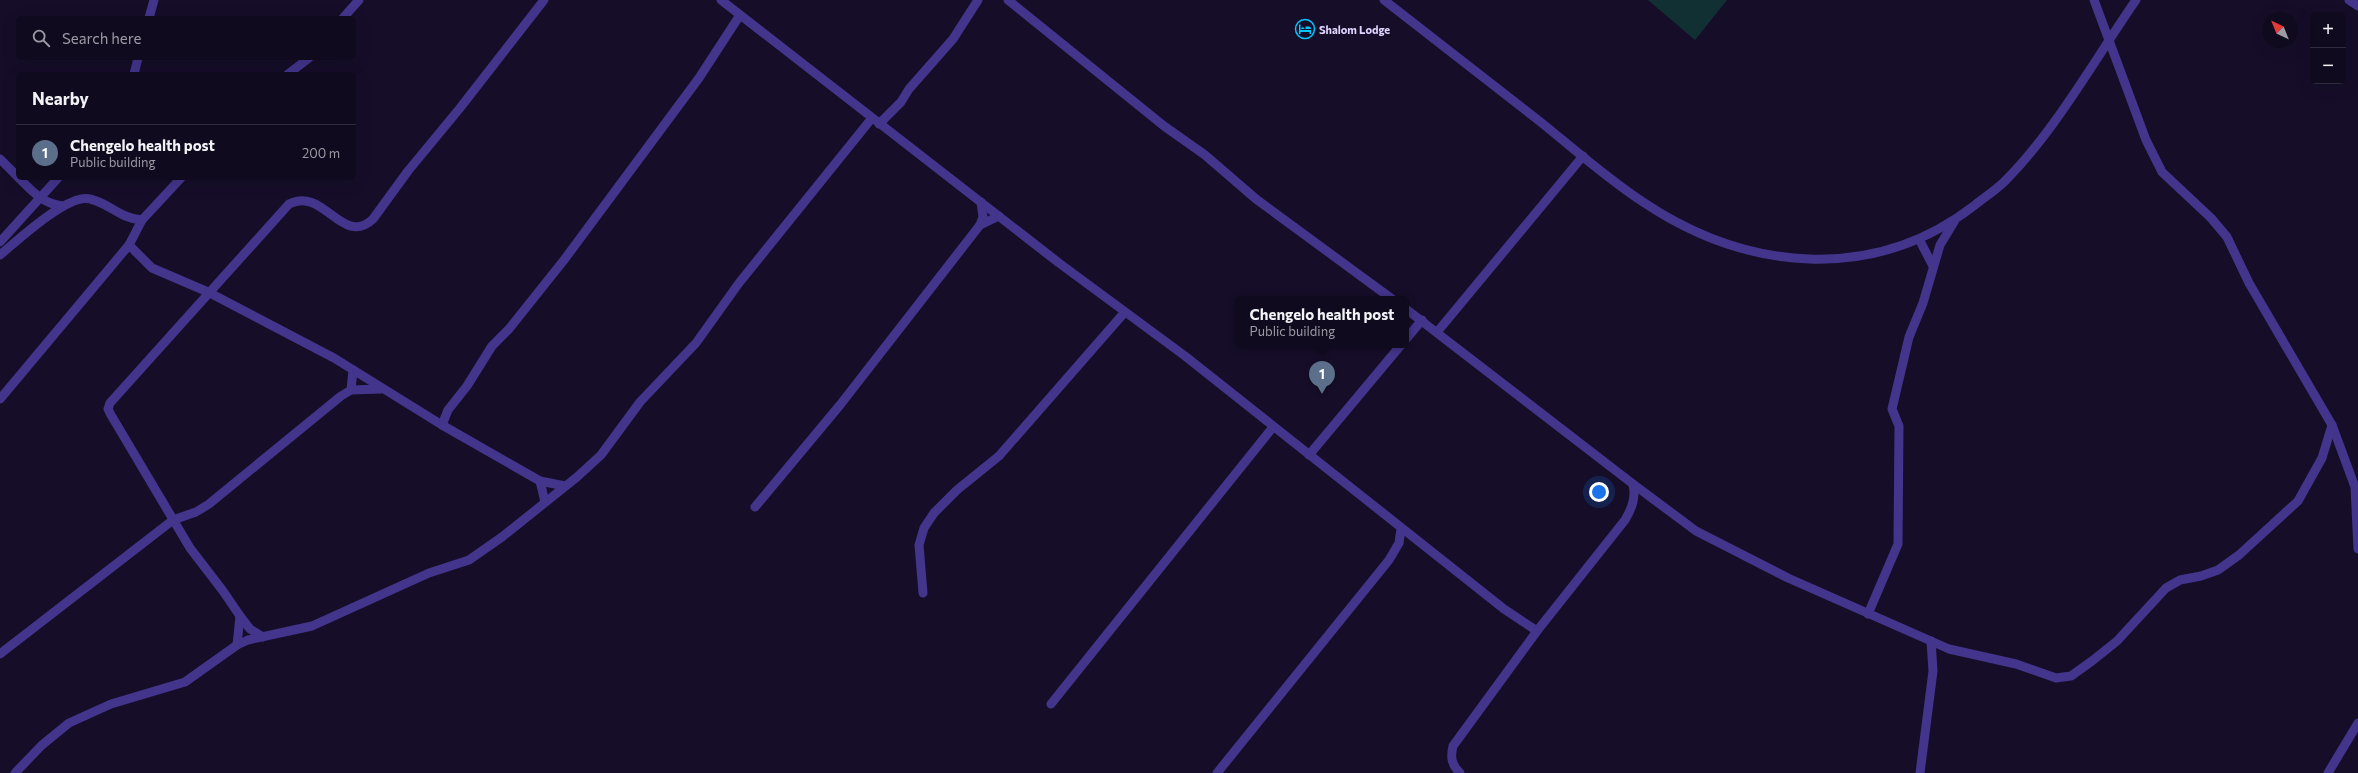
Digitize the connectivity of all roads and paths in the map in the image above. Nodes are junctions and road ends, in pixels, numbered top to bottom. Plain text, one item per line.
1 (154, 0) edge
2 (359, 0) edge
3 (544, 0) edge
4 (721, 0) edge
5 (978, 0) edge
6 (1008, 0) edge
7 (1384, 0) edge
8 (2094, 0) edge
9 (2136, 0) edge
10 (2349, 0) edge
11 (2358, 6) edge
12 (740, 15) junction
13 (150, 16) edge
14 (345, 16) edge
15 (2108, 40) junction
16 (138, 60) edge
17 (306, 60) edge
18 (134, 72) edge
19 (291, 72) edge
20 (876, 121) junction
21 (1583, 156) junction
22 (0, 159) edge
23 (16, 176) edge
24 (20, 180) edge
25 (56, 180) edge
26 (179, 180) edge
27 (39, 198) junction
28 (981, 202) junction
29 (63, 206) junction
30 (999, 216) junction
31 (142, 220) junction
32 (1954, 221) junction
33 (980, 225) junction
34 (1919, 239) junction
35 (0, 242) edge
36 (129, 245) junction
37 (0, 255) edge
38 (1933, 266) junction
39 (194, 285) junction
40 (208, 292) junction
41 (1388, 296) edge
42 (196, 305) junction
43 (1409, 311) edge
44 (1124, 313) junction
45 (1422, 320) junction
46 (1438, 332) junction
47 (1409, 335) edge
48 (1398, 348) edge
49 (353, 370) junction
50 (384, 389) junction
51 (351, 390) junction
52 (0, 400) edge
53 (448, 410) junction
54 (427, 416) junction
55 (442, 425) junction
56 (2332, 425) junction
57 (1273, 427) junction
58 (1309, 455) junction
59 (540, 481) junction
60 (1633, 484) junction
61 (565, 486) junction
62 (545, 502) junction
63 (755, 507) dead end
64 (173, 520) junction
65 (1402, 529) junction
66 (2358, 549) edge
67 (923, 593) dead end
68 (1868, 614) junction
69 (240, 616) junction
70 (1537, 631) junction
71 (263, 637) junction
72 (1931, 641) junction
73 (237, 645) junction
74 (0, 654) edge
75 (1051, 704) dead end
76 (2358, 723) edge
77 (15, 773) edge
78 (1217, 773) edge
79 (1460, 773) edge
80 (1920, 773) edge
81 (2328, 773) edge

1 - 13 street
2 - 14 street
3 - 40 street
4 - 12 street
5 - 20 street
6 - 41 street
7 - 21 street
8 - 15 street
9 - 15 street
10 - 11 street
12 - 20 street
12 - 53 street
15 - 32 street
15 - 56 street
16 - 18 street
17 - 19 street
20 - 28 street
20 - 61 street
21 - 34 street
21 - 46 street
22 - 23 street
24 - 27 street
25 - 27 street
26 - 31 street
27 - 29 street
27 - 35 street
28 - 30 street
28 - 33 street
29 - 31 street
29 - 37 street
30 - 33 street
30 - 44 street
31 - 36 street
32 - 34 street
32 - 38 street
33 - 63 street
34 - 38 street
36 - 39 street
36 - 52 street
38 - 68 street
39 - 40 street
39 - 42 street
40 - 42 street
40 - 49 street
42 - 64 street
43 - 45 street
44 - 57 street
44 - 67 street
45 - 46 street
45 - 47 street
46 - 60 street
48 - 58 street
49 - 50 street
49 - 51 street
50 - 51 street
50 - 54 street
51 - 64 street
53 - 54 street
53 - 55 street
54 - 55 street
55 - 59 street
56 - 66 street
56 - 72 street
57 - 58 street
57 - 75 street
58 - 65 street
59 - 61 street
59 - 62 street
60 - 68 street
60 - 70 street
61 - 62 street
62 - 71 street
64 - 69 street
64 - 74 street
65 - 70 street
65 - 78 street
68 - 72 street
69 - 71 street
69 - 73 street
70 - 79 street
71 - 73 street
72 - 80 street
73 - 77 street
76 - 81 street

